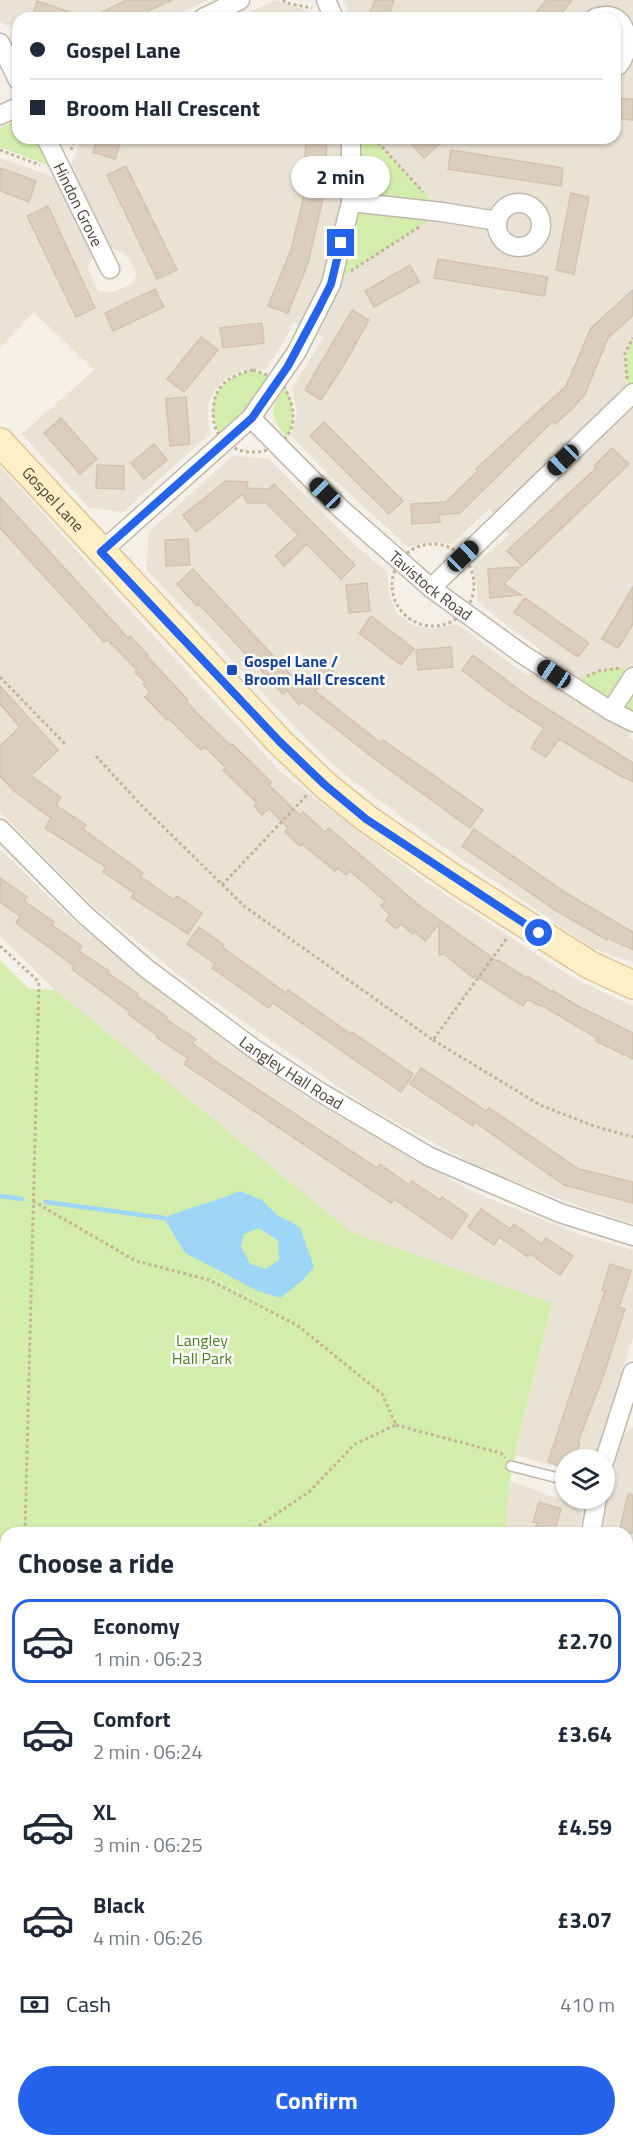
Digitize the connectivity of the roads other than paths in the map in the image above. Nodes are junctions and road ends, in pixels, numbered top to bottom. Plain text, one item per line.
1 (240, 0) edge
2 (215, 12) edge
3 (621, 20) edge
4 (633, 33) edge
5 (0, 43) edge
6 (621, 65) edge
7 (12, 68) edge
8 (49, 144) edge
9 (351, 144) edge
10 (351, 202) junction
11 (498, 221) dead end
12 (110, 269) dead end
13 (632, 394) edge
14 (252, 418) junction
15 (0, 442) edge
16 (101, 552) junction
17 (431, 588) junction
18 (629, 673) edge
19 (611, 711) junction
20 (633, 722) edge
21 (0, 828) edge
22 (633, 985) edge
23 (633, 1236) edge
24 (633, 1372) edge
25 (628, 1404) edge
26 (609, 1449) edge
27 (512, 1466) road end
28 (555, 1477) edge
29 (595, 1509) edge
30 (592, 1527) edge

1 - 2 street
3 - 4 street
4 - 6 street
5 - 7 street
8 - 12 street, Hindon Grove
9 - 10 street
10 - 11 street
10 - 14 street
13 - 17 street
14 - 16 street
14 - 17 street, Tavistock Road
15 - 16 street, Gospel Lane
16 - 22 street, Gospel Lane
17 - 19 street, Tavistock Road
18 - 19 street
19 - 20 street, Tavistock Road
21 - 23 street, Langley Hall Road
24 - 25 street
25 - 26 street
27 - 28 lane
29 - 30 street

